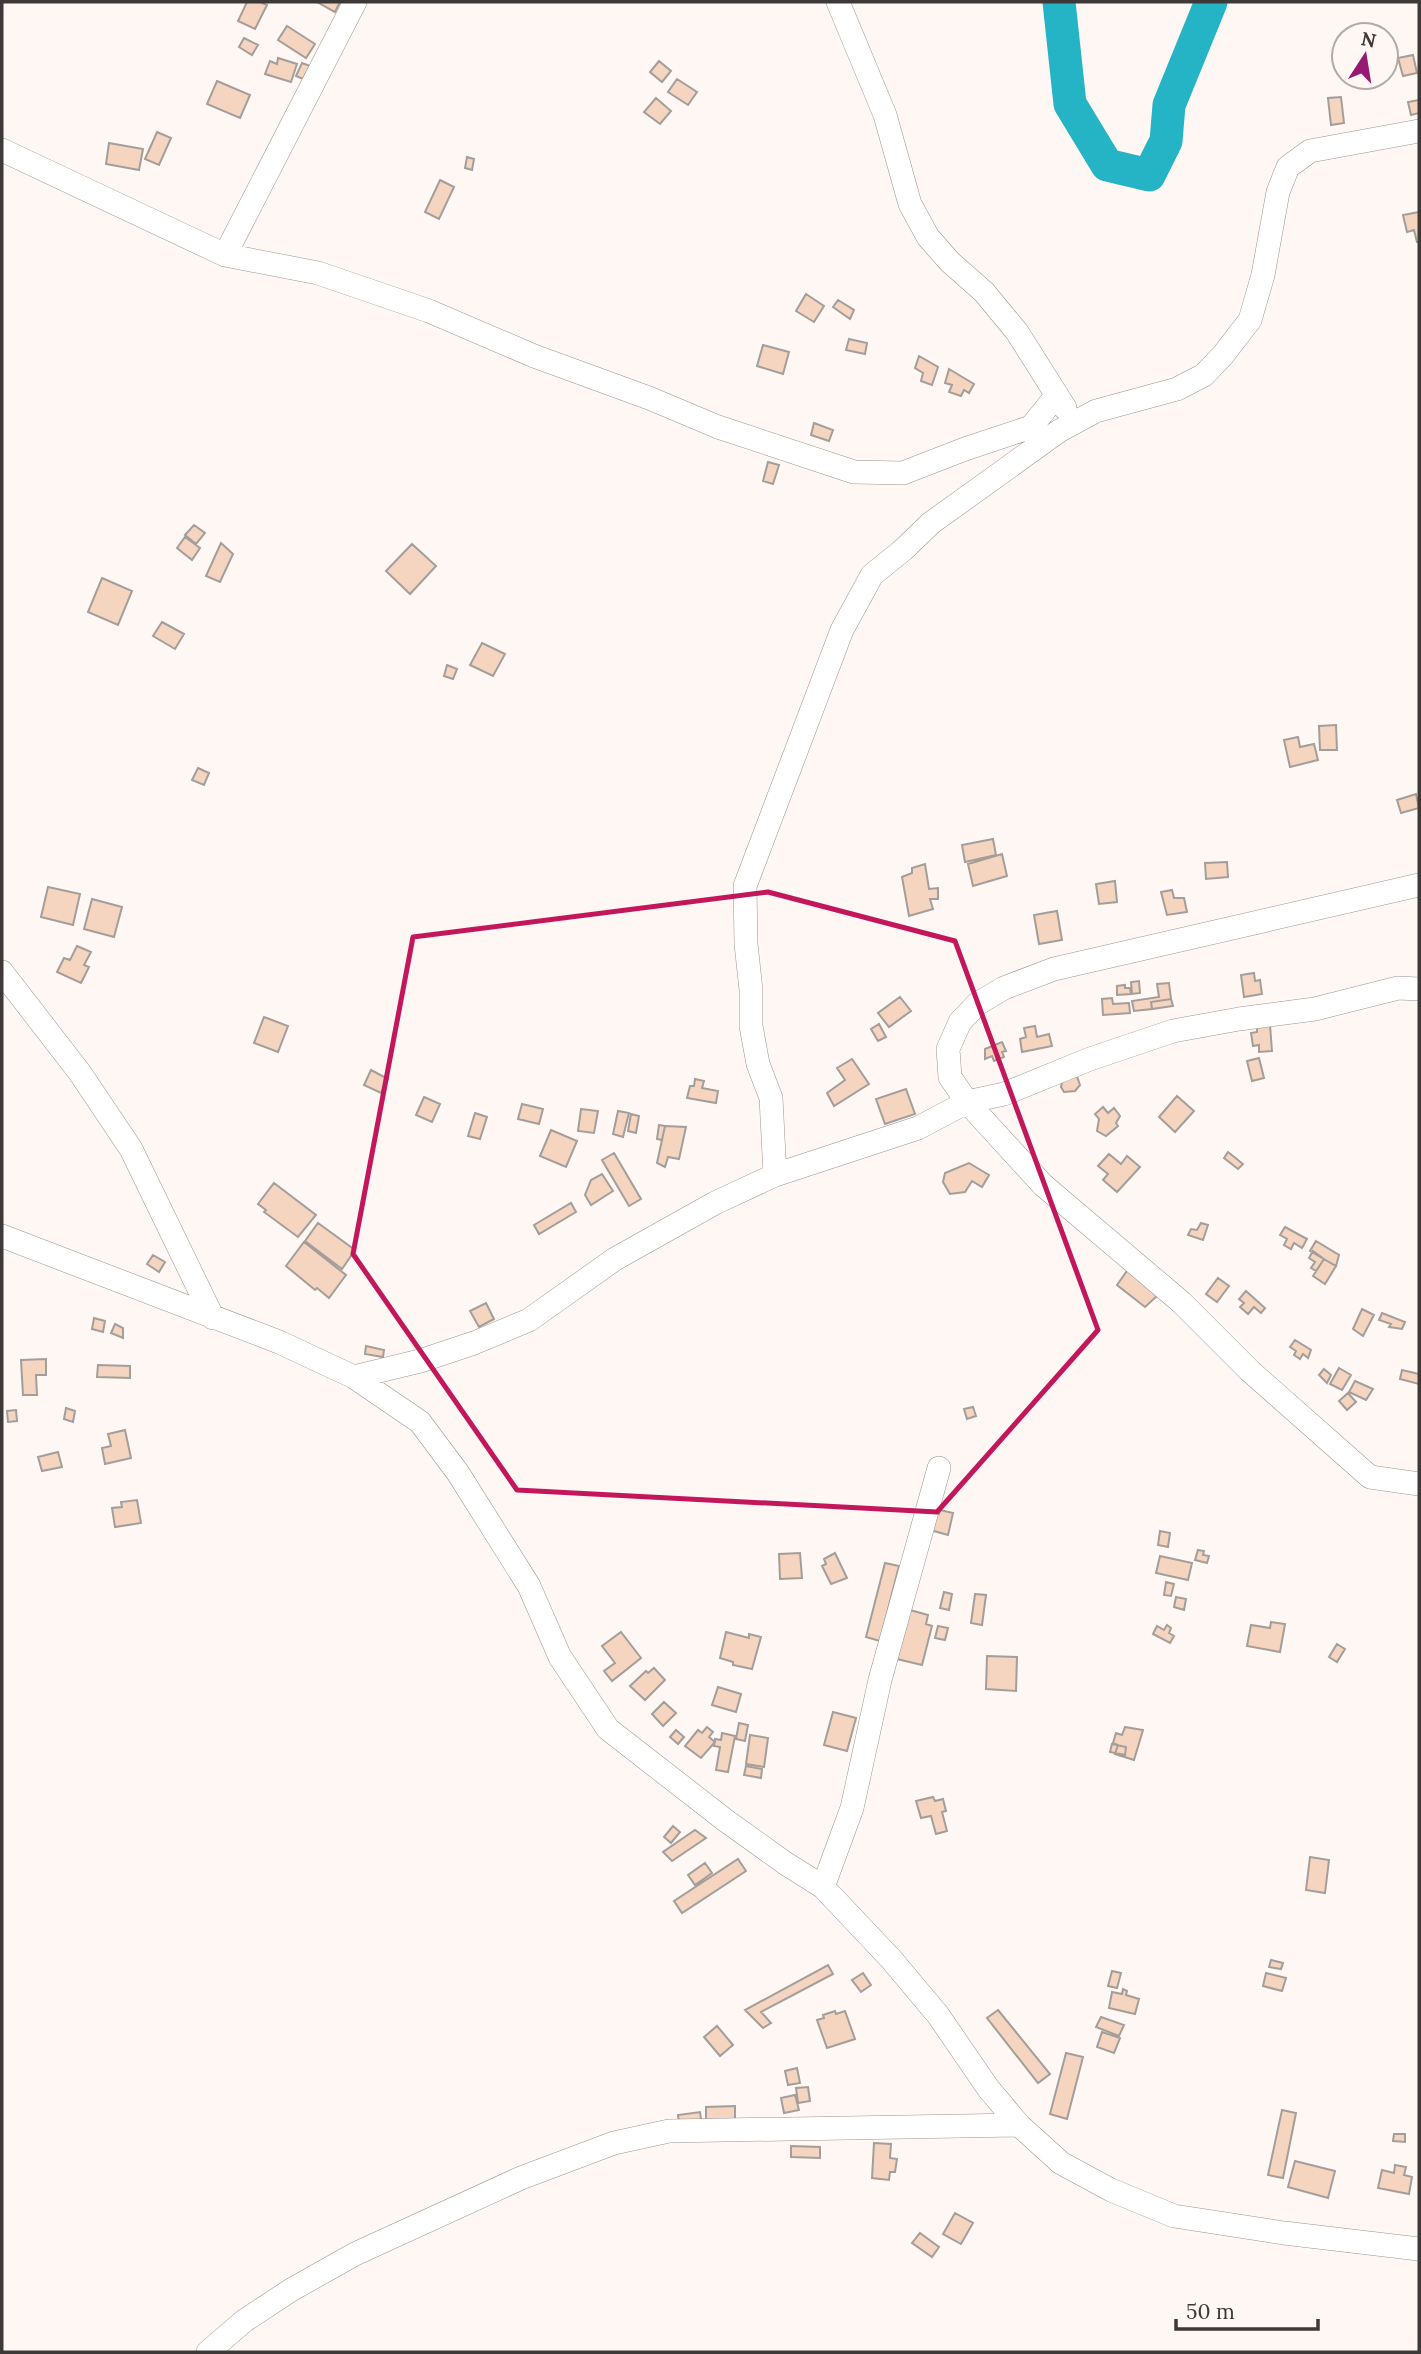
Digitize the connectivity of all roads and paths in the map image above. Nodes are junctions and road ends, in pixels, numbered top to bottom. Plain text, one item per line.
1 (355, 2) edge
2 (838, 2) edge
3 (1419, 131) edge
4 (2, 150) edge
5 (225, 255) junction
6 (1057, 395) junction
7 (1075, 422) junction
8 (1419, 885) edge
9 (2, 972) edge
10 (1419, 989) edge
11 (967, 1102) junction
12 (775, 1175) junction
13 (2, 1236) edge
14 (213, 1318) junction
15 (354, 1377) junction
16 (939, 1468) dead end
17 (1419, 1484) edge
18 (824, 1887) junction
19 (1019, 2125) junction
20 (1419, 2249) edge
21 (208, 2352) edge

1 - 5 street
2 - 6 street
3 - 7 street
4 - 5 street
5 - 6 street
6 - 7 street
7 - 12 street
8 - 11 street
9 - 14 street
10 - 11 street
11 - 12 street
11 - 17 street
12 - 15 street
13 - 14 street
14 - 15 street
15 - 18 street
16 - 18 street
18 - 19 street
19 - 20 street
19 - 21 street

